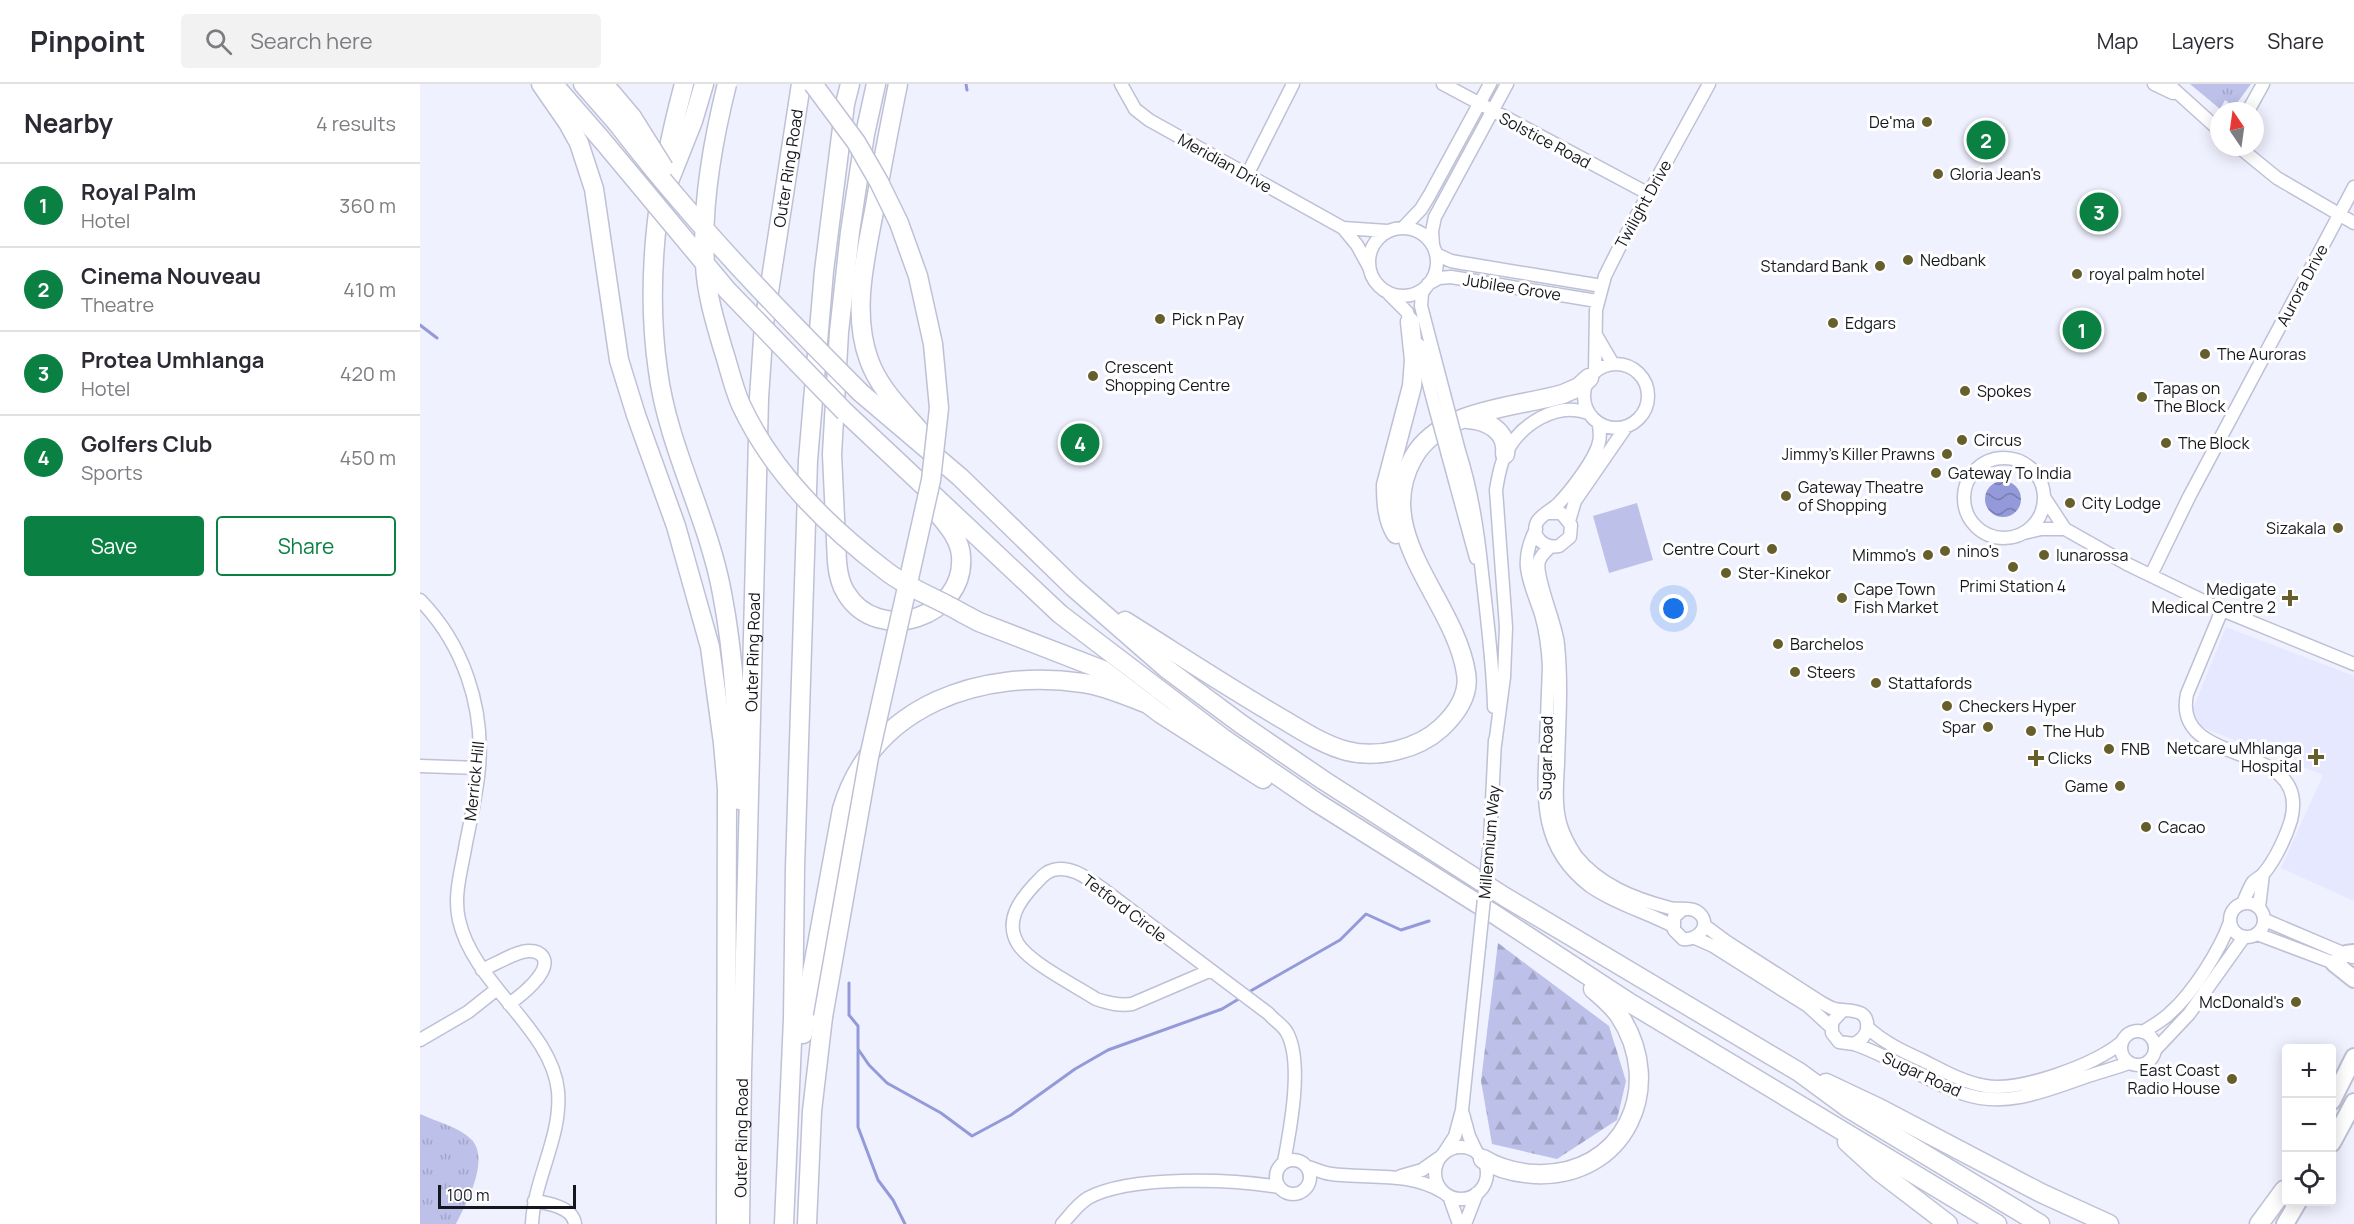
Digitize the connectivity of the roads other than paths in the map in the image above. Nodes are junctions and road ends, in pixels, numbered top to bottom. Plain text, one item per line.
1 (541, 84) edge
2 (554, 84) edge
3 (583, 84) edge
4 (604, 84) edge
5 (684, 84) edge
6 (704, 84) edge
7 (727, 84) edge
8 (801, 84) edge
9 (813, 84) edge
10 (850, 84) edge
11 (876, 84) edge
12 (898, 84) edge
13 (1121, 84) edge
14 (1293, 84) edge
15 (1443, 84) edge
16 (1490, 84) edge
17 (1507, 84) edge
18 (1709, 84) edge
19 (2154, 84) edge
20 (2168, 84) edge
21 (2262, 84) edge
22 (2182, 98) junction
23 (2253, 102) edge
24 (1479, 104) junction
25 (1492, 112) junction
26 (625, 120) junction
27 (2210, 122) edge
28 (2250, 156) edge
29 (1246, 175) junction
30 (2354, 187) edge
31 (1649, 194) junction
32 (659, 199) junction
33 (2338, 215) junction
34 (2354, 223) edge
35 (1343, 228) junction
36 (1404, 228) junction
37 (1387, 231) junction
38 (1434, 249) junction
39 (1370, 269) junction
40 (1427, 285) junction
41 (1602, 286) junction
42 (1384, 290) junction
43 (1597, 301) junction
44 (1410, 322) junction
45 (1594, 331) junction
46 (1613, 364) junction
47 (1592, 375) junction
48 (1438, 395) junction
49 (845, 412) junction
50 (1588, 413) junction
51 (1459, 420) junction
52 (1599, 423) junction
53 (1626, 427) junction
54 (1505, 454) junction
55 (960, 477) junction
56 (2044, 496) junction
57 (1547, 513) junction
58 (1569, 521) junction
59 (1536, 529) junction
60 (2065, 529) junction
61 (2021, 534) junction
62 (1550, 547) junction
63 (1418, 565) junction
64 (2151, 575) junction
65 (1073, 587) junction
66 (420, 600) edge
67 (2222, 610) junction
68 (2354, 664) edge
69 (1148, 704) junction
70 (1495, 745) junction
71 (420, 766) edge
72 (479, 768) junction
73 (1316, 802) junction
74 (2263, 874) junction
75 (2243, 903) junction
76 (2259, 907) junction
77 (1680, 911) junction
78 (2265, 920) junction
79 (2230, 922) junction
80 (1704, 925) junction
81 (1673, 926) junction
82 (2251, 935) junction
83 (1695, 938) junction
84 (2347, 957) edge
85 (1562, 959) junction
86 (482, 970) junction
87 (1209, 971) junction
88 (2354, 971) edge
89 (2354, 979) edge
90 (497, 989) junction
91 (509, 1004) junction
92 (1843, 1010) junction
93 (1867, 1027) junction
94 (1831, 1028) junction
95 (2143, 1032) junction
96 (420, 1040) edge
97 (2122, 1042) junction
98 (1854, 1044) junction
99 (2354, 1045) edge
100 (2155, 1050) junction
101 (2354, 1057) edge
102 (2129, 1064) junction
103 (1799, 1072) junction
104 (2346, 1074) junction
105 (2333, 1098) edge
106 (2354, 1102) edge
107 (1462, 1110) junction
108 (1830, 1123) junction
109 (1290, 1131) junction
110 (2336, 1134) edge
111 (1442, 1155) junction
112 (1480, 1156) junction
113 (1303, 1163) junction
114 (1280, 1167) junction
115 (1330, 1173) junction
116 (1397, 1176) junction
117 (1246, 1181) junction
118 (1310, 1183) junction
119 (1279, 1187) junction
120 (1477, 1193) junction
121 (1447, 1194) junction
122 (534, 1201) junction
123 (2282, 1201) edge
124 (2288, 1206) edge
125 (532, 1224) edge
126 (575, 1224) edge
127 (726, 1224) edge
128 (738, 1224) edge
129 (784, 1224) edge
130 (794, 1224) edge
131 (807, 1224) edge
132 (1062, 1224) edge
133 (1459, 1224) edge
134 (1465, 1224) edge
135 (1948, 1224) edge
136 (1997, 1224) edge
137 (2040, 1224) edge
138 (2109, 1224) edge
139 (2261, 1224) edge
140 (2285, 1224) edge

1 - 127 highway
2 - 49 highway, bridge
3 - 26 highway
4 - 26 highway
5 - 32 highway
6 - 32 highway
7 - 69 highway, bridge
8 - 128 highway, Outer Ring Road
9 - 131 highway, bridge
10 - 129 highway
11 - 49 highway
12 - 55 highway
13 - 29 street, Meridian Drive
14 - 29 street
15 - 24 street, Solstice Road
16 - 24 street
17 - 25 street
18 - 31 street, Twilight Drive
19 - 22 street
20 - 22 street
21 - 23 street
22 - 27 street
24 - 25 street, Solstice Road
24 - 36 street
25 - 31 street, Solstice Road
25 - 38 street
26 - 55 highway, bridge
28 - 33 street
29 - 35 street, Meridian Drive
30 - 33 street, Aurora Drive
31 - 41 street, Twilight Drive
32 - 128 highway
33 - 34 street
33 - 64 street, Aurora Drive
35 - 37 street, Meridian Drive
35 - 39 street, Meridian Drive
36 - 37 street
36 - 38 street
37 - 39 street
38 - 40 street
38 - 41 street, Jubilee Grove
39 - 42 street
40 - 42 street
40 - 43 street, Jubilee Grove
40 - 48 street, Millennium Way
41 - 43 street, Twilight Drive
42 - 44 street, Millennium Way
43 - 45 street, Twilight Drive
44 - 48 street, Millennium Way
44 - 63 highway
45 - 46 street
45 - 47 street, Twilight Drive
46 - 47 street
46 - 53 street
47 - 50 street
47 - 51 highway
48 - 70 street, Millennium Way, bridge
49 - 73 highway
50 - 52 street
50 - 54 street
51 - 54 highway
51 - 63 highway
52 - 53 street
52 - 57 street
53 - 58 street
54 - 70 street
55 - 65 highway
56 - 60 street
56 - 61 street
56 - 61 street
57 - 58 street
57 - 59 street
58 - 62 street
59 - 62 street
59 - 81 street, Sugar Road
60 - 61 street
60 - 64 street
62 - 77 street, Sugar Road
63 - 65 highway
64 - 67 street
65 - 103 highway
66 - 72 street, Merrick Hill
67 - 68 street
67 - 74 street
69 - 73 highway
69 - 130 highway, bridge
70 - 107 street, Millennium Way, bridge
71 - 72 street
72 - 86 street, Merrick Hill
73 - 85 highway
74 - 75 street
74 - 76 street
75 - 76 street
75 - 79 street
76 - 78 street
77 - 80 street
77 - 81 street
78 - 82 street
78 - 84 street
79 - 82 street
79 - 95 street
80 - 83 street
80 - 92 street
81 - 83 street
82 - 84 street
82 - 100 street
83 - 94 street
84 - 88 street
84 - 89 main road
85 - 108 highway
85 - 112 highway
86 - 90 street, Merrick Hill
86 - 91 street
87 - 87 street, Tetford Circle
87 - 109 street, Tetford Circle
90 - 91 street, Merrick Hill
90 - 96 street
91 - 122 street, Merrick Hill
92 - 93 street
92 - 94 street
93 - 97 street, Sugar Road
93 - 98 street
94 - 98 street
95 - 97 street
95 - 100 street
97 - 102 street
98 - 102 street, Sugar Road
99 - 104 main road
100 - 102 street
101 - 104 main road
103 - 137 highway
103 - 138 highway
104 - 105 main road
106 - 110 main road
107 - 111 street, Millennium Way
107 - 112 street, Millennium Way
108 - 135 highway
108 - 136 highway
109 - 113 street, Tetford Circle
109 - 114 street, Tetford Circle
111 - 112 street
111 - 116 street
111 - 121 street
112 - 120 street
113 - 114 street
113 - 115 street
113 - 118 street
114 - 117 street
114 - 119 street
115 - 116 street
115 - 118 street
116 - 121 street
117 - 119 street
117 - 132 street
118 - 119 street
120 - 121 street
120 - 134 street
121 - 133 street
122 - 125 street, Merrick Hill
122 - 126 street
123 - 139 highway
124 - 140 main road

